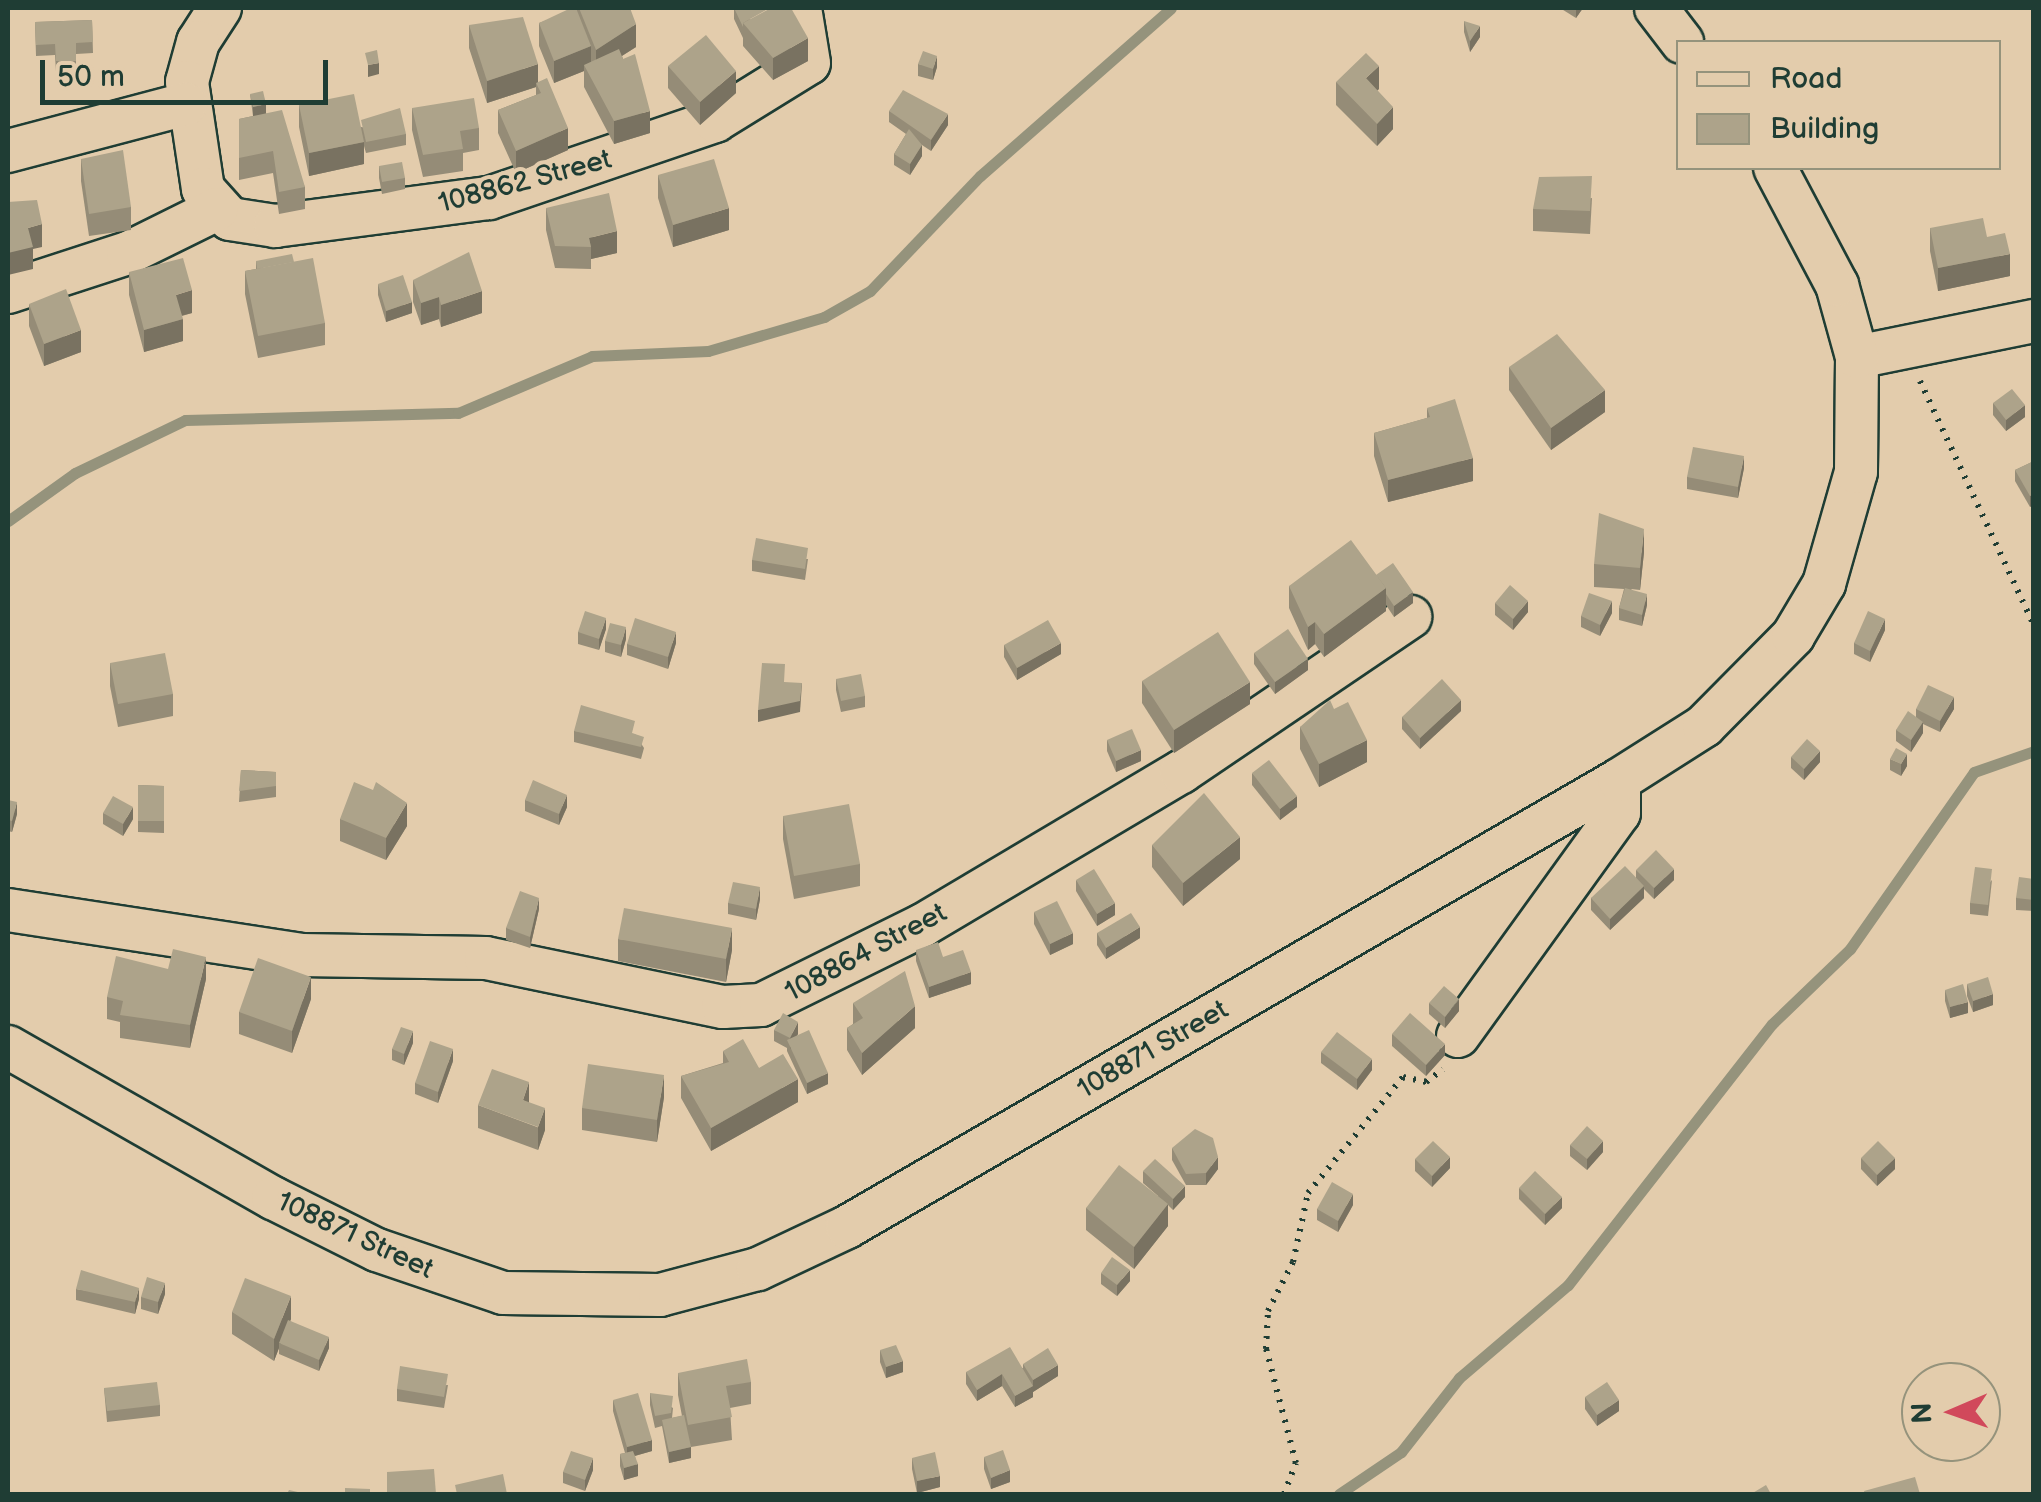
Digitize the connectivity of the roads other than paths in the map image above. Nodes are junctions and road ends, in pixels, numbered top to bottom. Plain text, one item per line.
1 (220, 8) edge
2 (800, 8) edge
3 (1656, 8) edge
4 (1680, 40) edge
5 (186, 104) junction
6 (8, 152) edge
7 (1775, 170) edge
8 (217, 210) junction
9 (8, 292) edge
10 (2034, 321) edge
11 (1857, 357) junction
12 (1410, 617) dead end
13 (1619, 780) junction
14 (8, 910) edge
15 (1458, 1036) road end
16 (8, 1047) edge

1 - 5 street
2 - 8 street, 108862 Street
3 - 4 street
5 - 6 street
5 - 8 street
7 - 11 street, 108871 Street
8 - 9 street
10 - 11 street
11 - 13 street, 108871 Street
12 - 14 street, 108864 Street
13 - 15 street
13 - 16 street, 108871 Street

